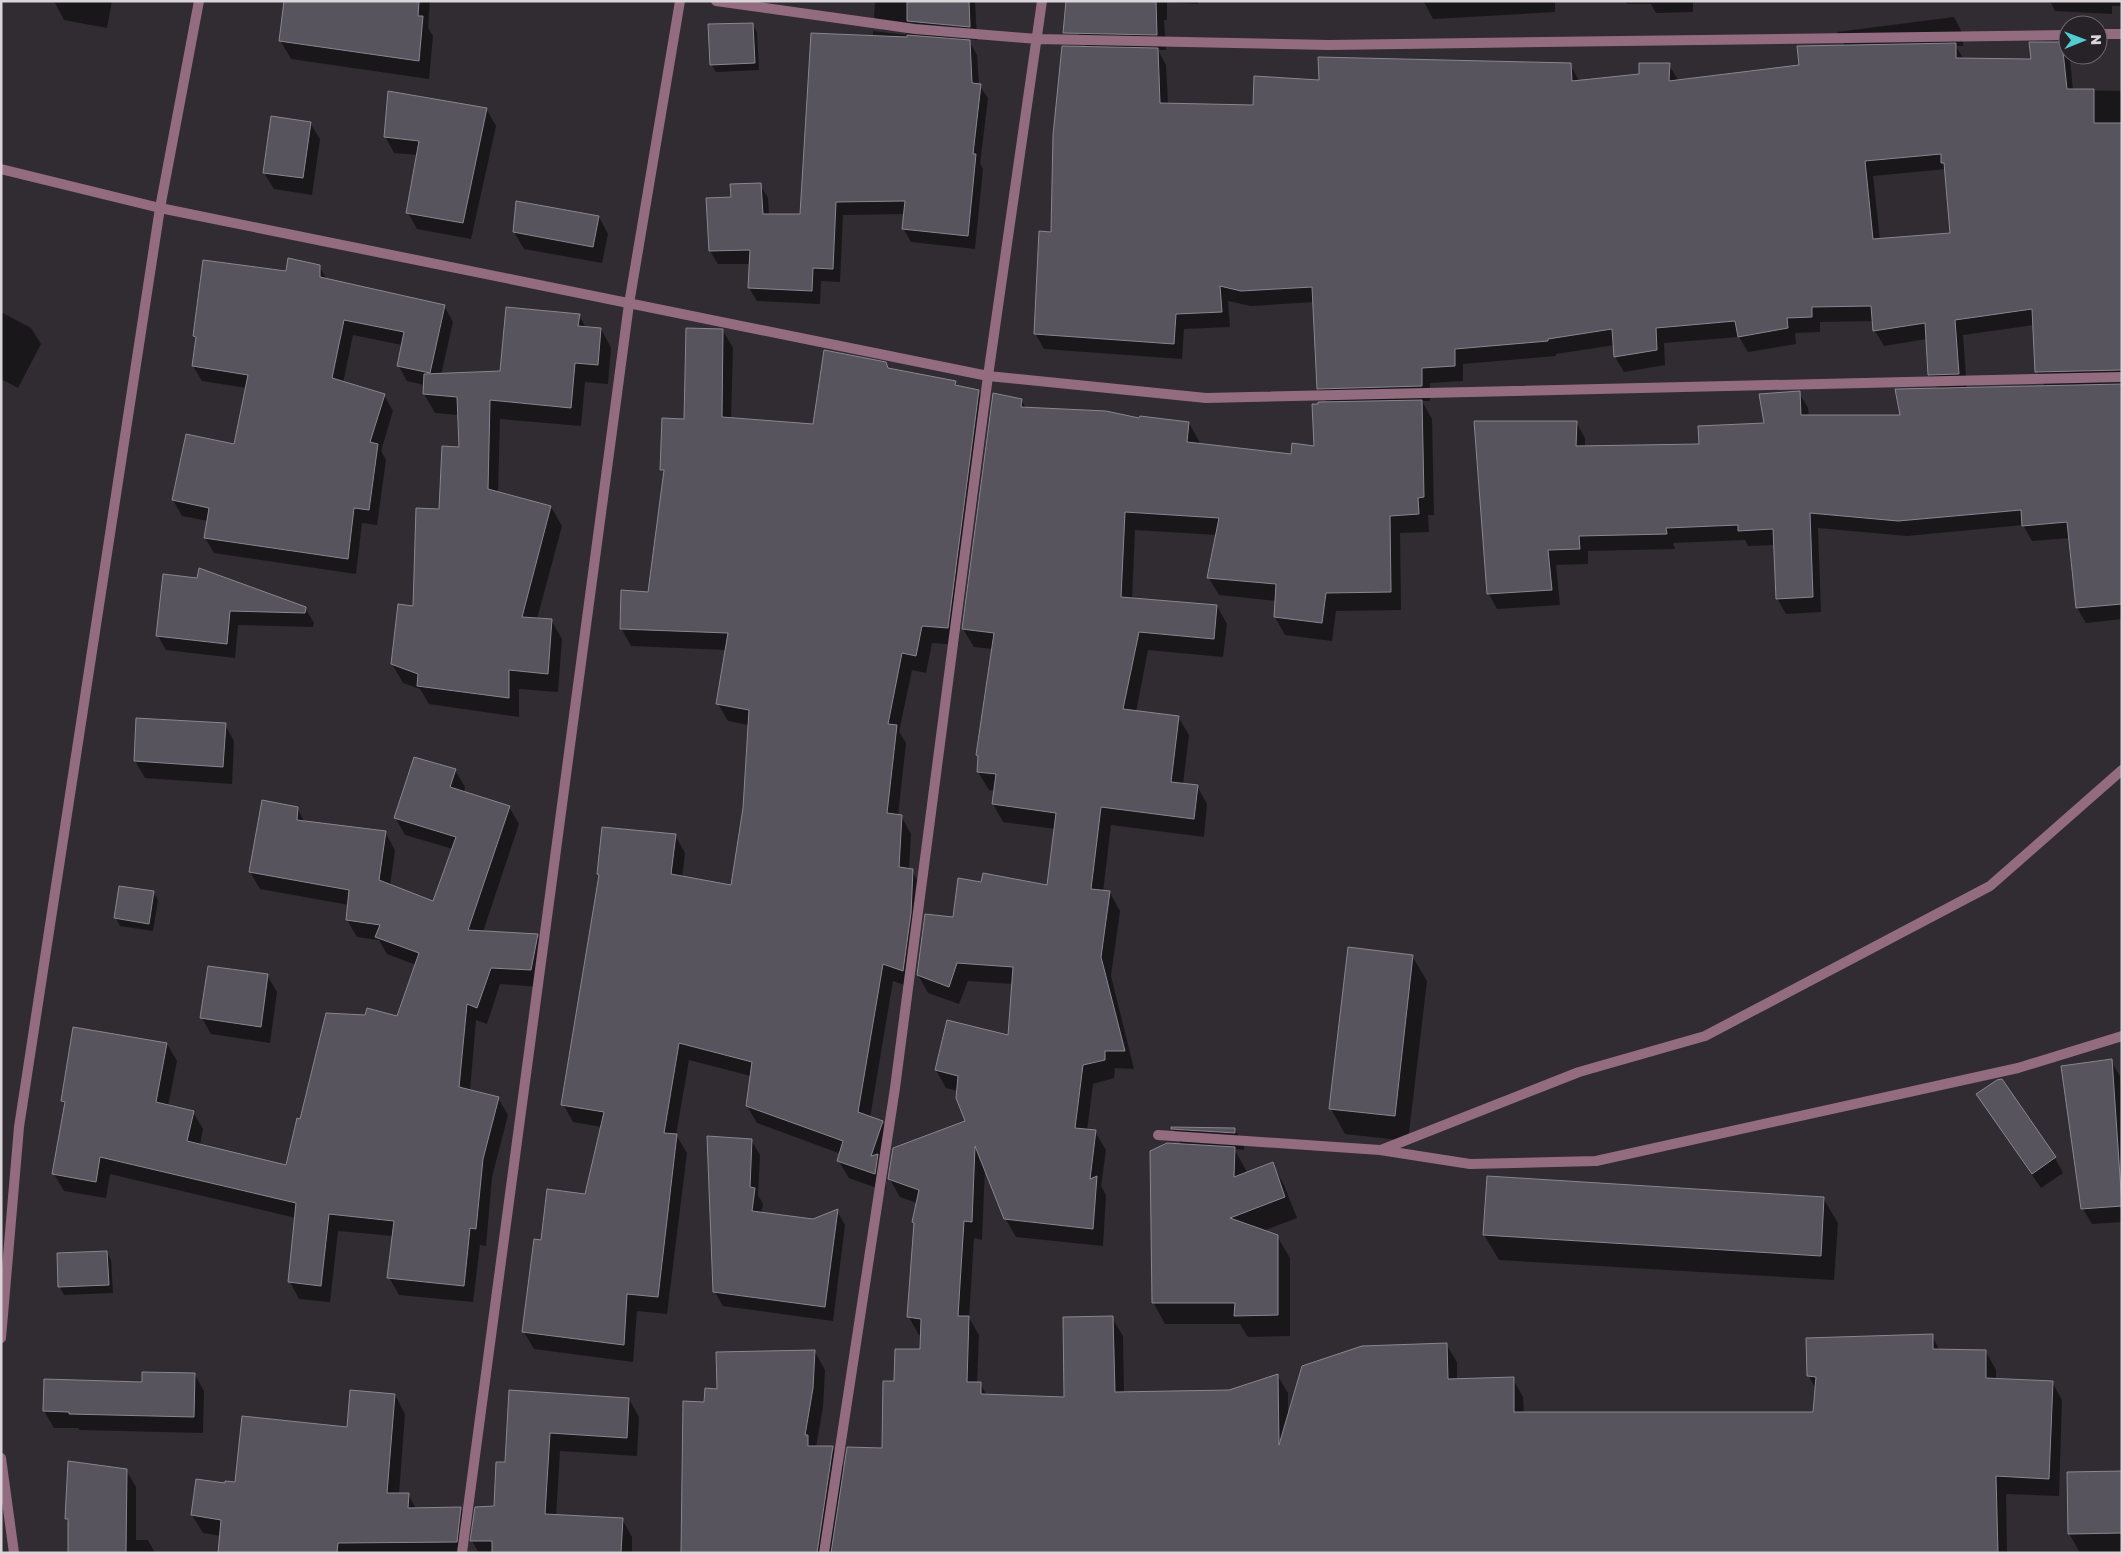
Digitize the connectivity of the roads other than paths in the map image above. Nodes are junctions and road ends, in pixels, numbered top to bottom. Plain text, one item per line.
1 (199, 1) edge
2 (680, 1) edge
3 (716, 1) edge
4 (1042, 1) edge
5 (2108, 34) edge
6 (2122, 34) edge
7 (2058, 35) edge
8 (1037, 39) junction
9 (1, 169) edge
10 (160, 208) junction
11 (629, 304) junction
12 (988, 376) junction
13 (2122, 377) edge
14 (2122, 770) edge
15 (2122, 1036) edge
16 (1158, 1135) dead end
17 (1380, 1150) junction
18 (1, 1338) edge
19 (1, 1458) edge
20 (14, 1553) edge
21 (462, 1553) edge
22 (824, 1553) edge

1 - 10 street
2 - 11 street
3 - 8 street
4 - 8 street
5 - 6 street
7 - 8 street
8 - 12 street
9 - 10 street
10 - 11 street
10 - 18 street
11 - 12 street
11 - 21 street
12 - 13 street
12 - 22 street
14 - 17 street
15 - 17 street
16 - 17 street
19 - 20 street

